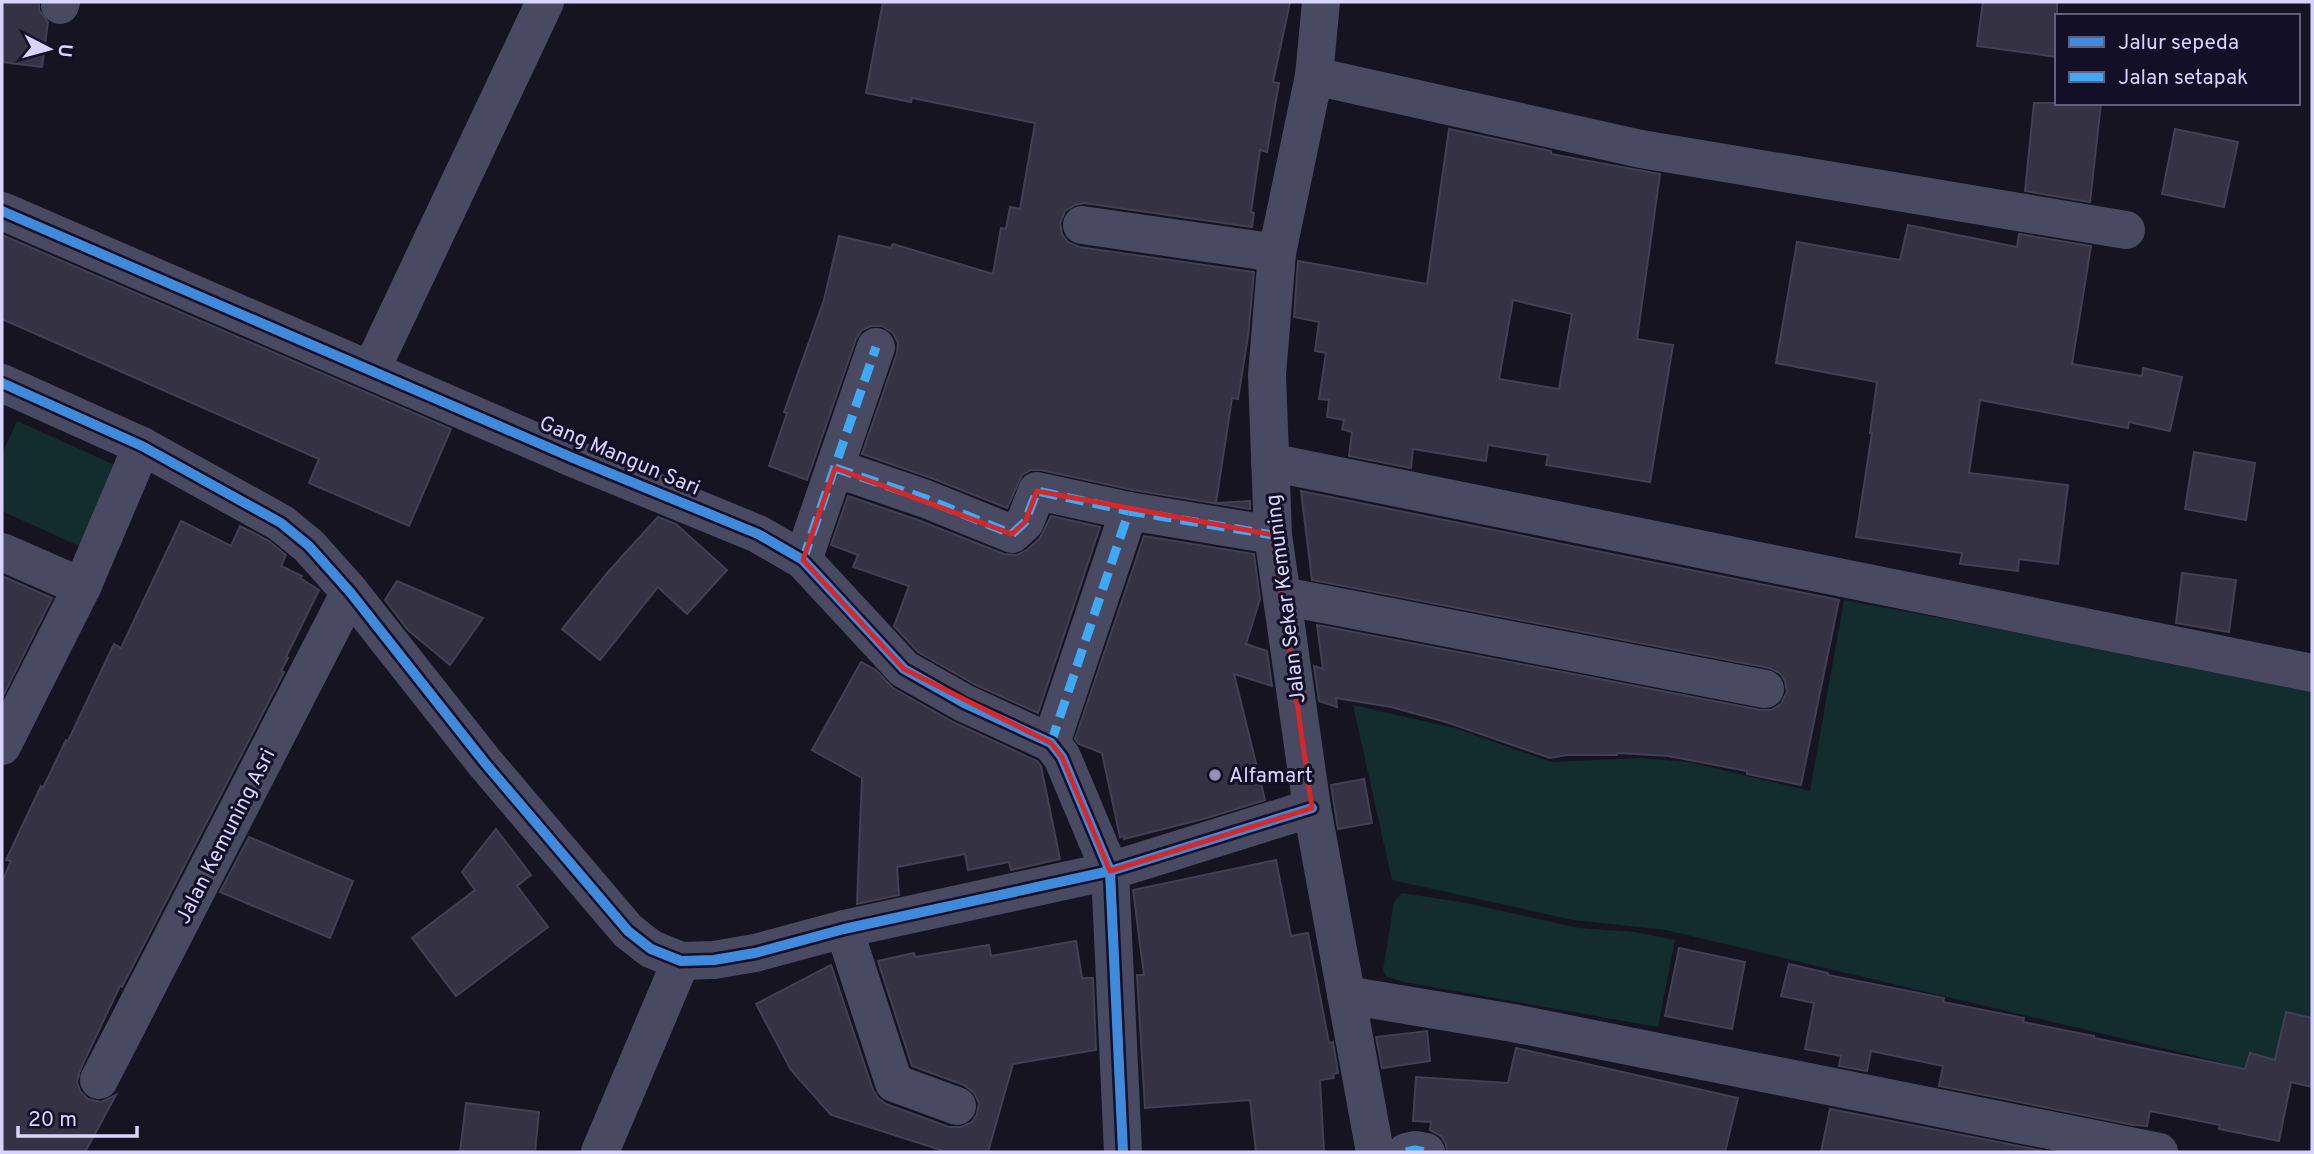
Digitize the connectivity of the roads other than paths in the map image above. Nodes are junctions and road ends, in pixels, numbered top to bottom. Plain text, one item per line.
1 (545, 2) edge
2 (1321, 2) edge
3 (1314, 76) junction
4 (2, 211) edge
5 (1082, 225) dead end
6 (2126, 230) dead end
7 (1277, 253) junction
8 (876, 347) dead end
9 (371, 370) junction
10 (2, 383) edge
11 (142, 446) junction
12 (1270, 463) junction
13 (835, 468) junction
14 (1129, 511) junction
15 (1273, 535) junction
16 (2, 552) edge
17 (803, 560) junction
18 (82, 587) junction
19 (350, 592) junction
20 (1282, 596) junction
21 (2312, 673) edge
22 (1765, 689) dead end
23 (1051, 743) junction
24 (2, 746) edge
25 (1312, 808) junction
26 (1110, 871) junction
27 (844, 929) junction
28 (681, 961) junction
29 (1346, 995) junction
30 (99, 1080) dead end
31 (957, 1106) dead end
32 (600, 1152) edge
33 (1123, 1152) edge
34 (1375, 1152) edge
35 (1406, 1152) edge
36 (1426, 1152) edge
37 (2159, 1152) edge

1 - 9 street
2 - 3 street, Jalan Sekar Kemuning
3 - 6 street
3 - 7 street, Jalan Sekar Kemuning
4 - 9 street, Gang Mangun Sari
5 - 7 street
7 - 12 street, Jalan Sekar Kemuning
8 - 13 street
9 - 17 street, Gang Mangun Sari
10 - 11 street
11 - 18 street
11 - 19 street
12 - 15 street, Jalan Sekar Kemuning
12 - 21 street
13 - 14 street
13 - 17 street
14 - 15 street
14 - 23 street
15 - 20 street, Jalan Sekar Kemuning
16 - 18 street
17 - 23 street, Gang Mangun Sari
18 - 24 street
19 - 28 street
19 - 30 street, Jalan Kemuning Asri
20 - 22 street
20 - 25 street, Jalan Sekar Kemuning
23 - 26 street
25 - 26 street
25 - 29 street, Jalan Sekar Kemuning
26 - 27 street
26 - 33 street
27 - 28 street
27 - 31 street
28 - 32 street
29 - 34 street, Jalan Sekar Kemuning
29 - 37 street
35 - 36 street

